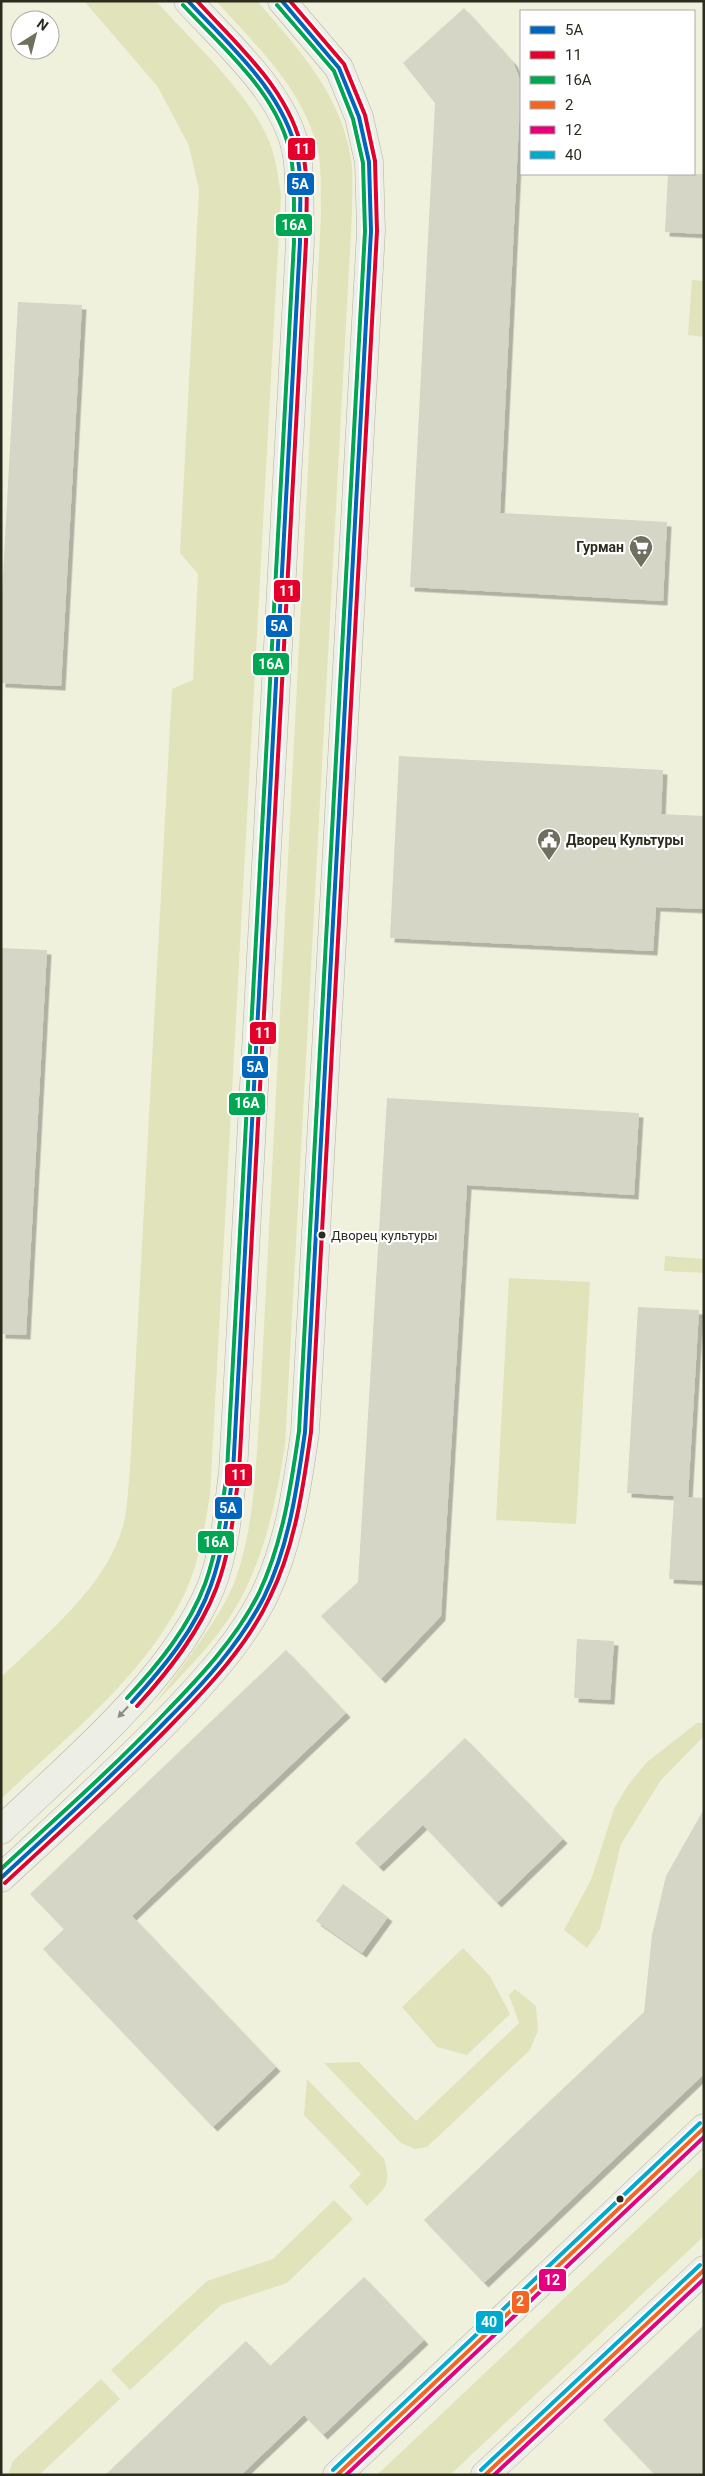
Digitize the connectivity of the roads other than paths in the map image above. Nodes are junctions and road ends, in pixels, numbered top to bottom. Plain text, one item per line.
1 (188, 1) edge
2 (282, 1) edge
3 (1, 1830) edge
4 (1, 1878) edge
5 (704, 2128) edge
6 (704, 2270) edge
7 (337, 2475) edge
8 (485, 2475) edge

1 -> 3 street
2 - 4 street
5 - 7 street
6 - 8 street

